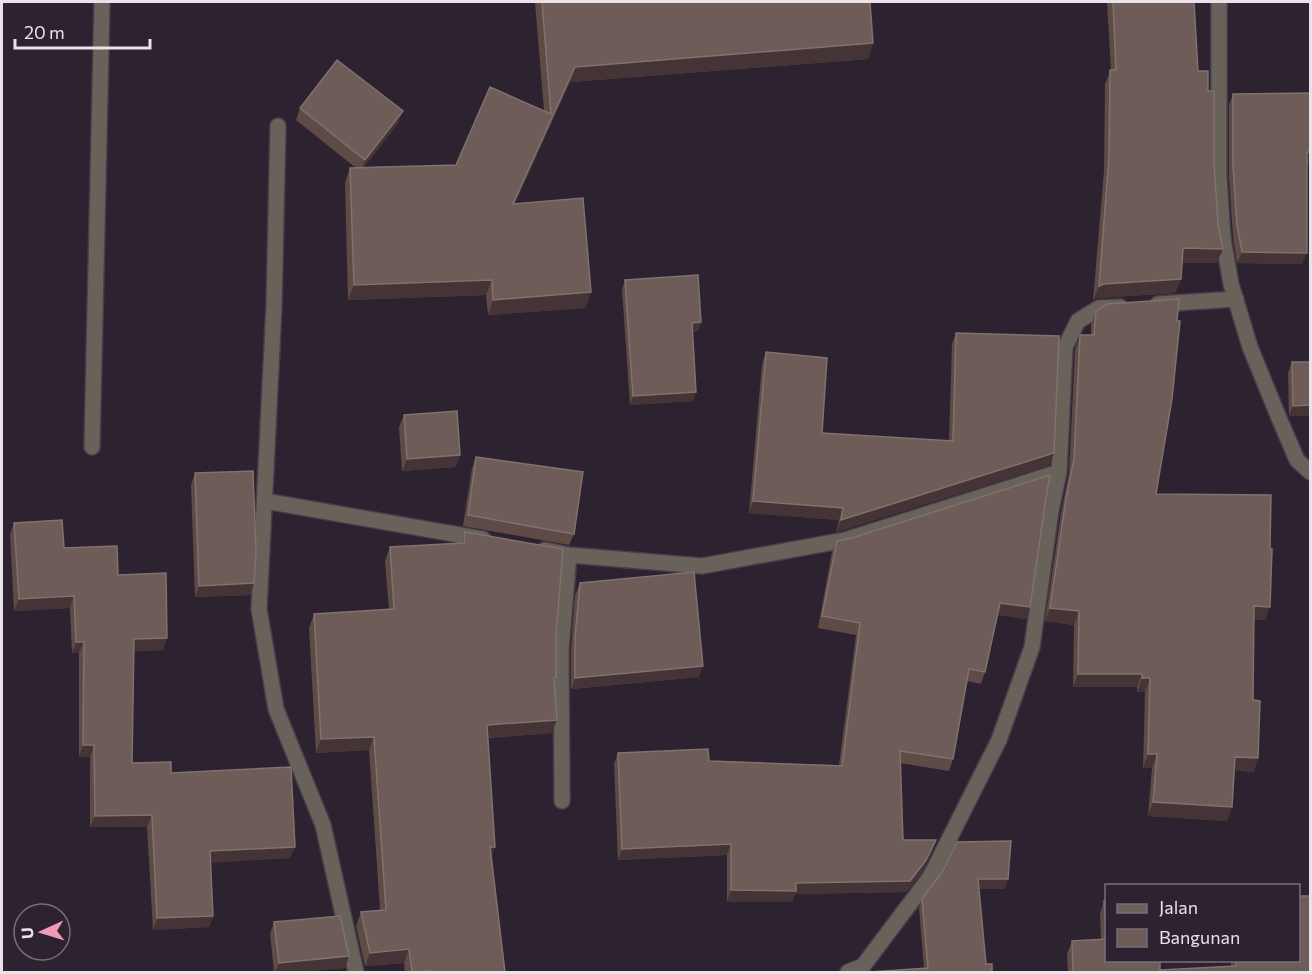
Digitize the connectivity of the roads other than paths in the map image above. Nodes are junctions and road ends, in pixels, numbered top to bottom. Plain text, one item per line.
1 (102, 2) edge
2 (1219, 2) edge
3 (278, 126) dead end
4 (1236, 299) junction
5 (92, 447) dead end
6 (1059, 472) junction
7 (1311, 472) edge
8 (265, 501) junction
9 (492, 541) edge
10 (536, 549) edge
11 (569, 555) junction
12 (562, 801) dead end
13 (356, 972) edge
14 (848, 972) edge

1 - 5 street
2 - 4 street
3 - 8 street
4 - 6 street
4 - 7 street
6 - 11 street
6 - 14 street
8 - 9 street
8 - 13 street
10 - 11 street
11 - 12 street

